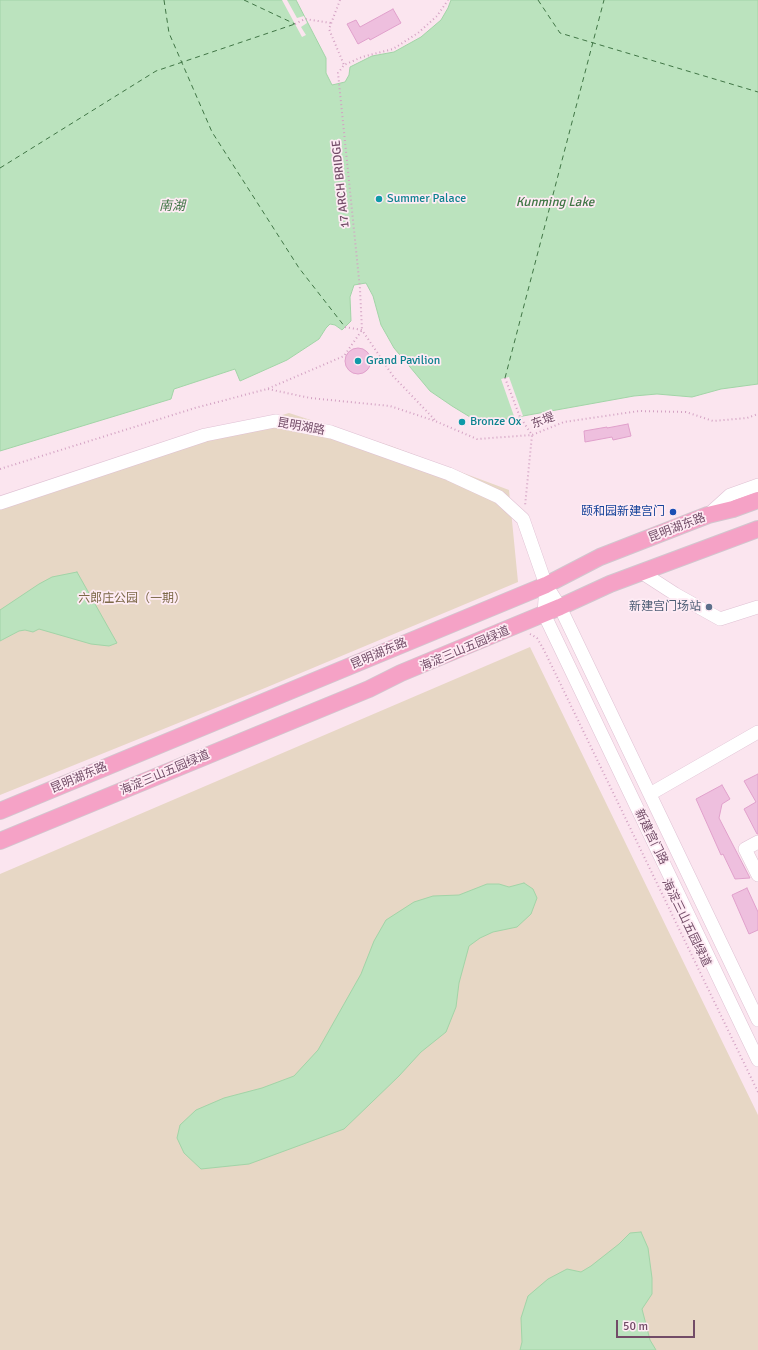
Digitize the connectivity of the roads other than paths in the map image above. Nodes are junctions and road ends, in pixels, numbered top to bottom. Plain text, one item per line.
1 (758, 485) edge
2 (758, 500) edge
3 (0, 503) edge
4 (708, 515) junction
5 (758, 529) edge
6 (641, 572) junction
7 (546, 585) junction
8 (560, 607) junction
9 (758, 607) edge
10 (544, 614) junction
11 (758, 732) edge
12 (650, 794) junction
13 (0, 811) edge
14 (0, 841) edge
15 (758, 842) edge
16 (758, 875) edge
17 (758, 1020) edge
18 (758, 1060) edge

1 - 4 street
2 - 4 main road, 昆明湖东路
3 - 7 street, 昆明湖路
4 - 7 main road, 昆明湖东路
5 - 6 main road
6 - 8 main road
6 - 9 street
7 - 8 street, 新建宫门路
7 - 10 street
7 - 13 main road, 昆明湖东路
8 - 10 main road
8 - 12 street, 新建宫门路
10 - 14 main road
10 - 18 street, 新建宫门路
11 - 12 street
12 - 17 street, 新建宫门路
15 - 16 street

